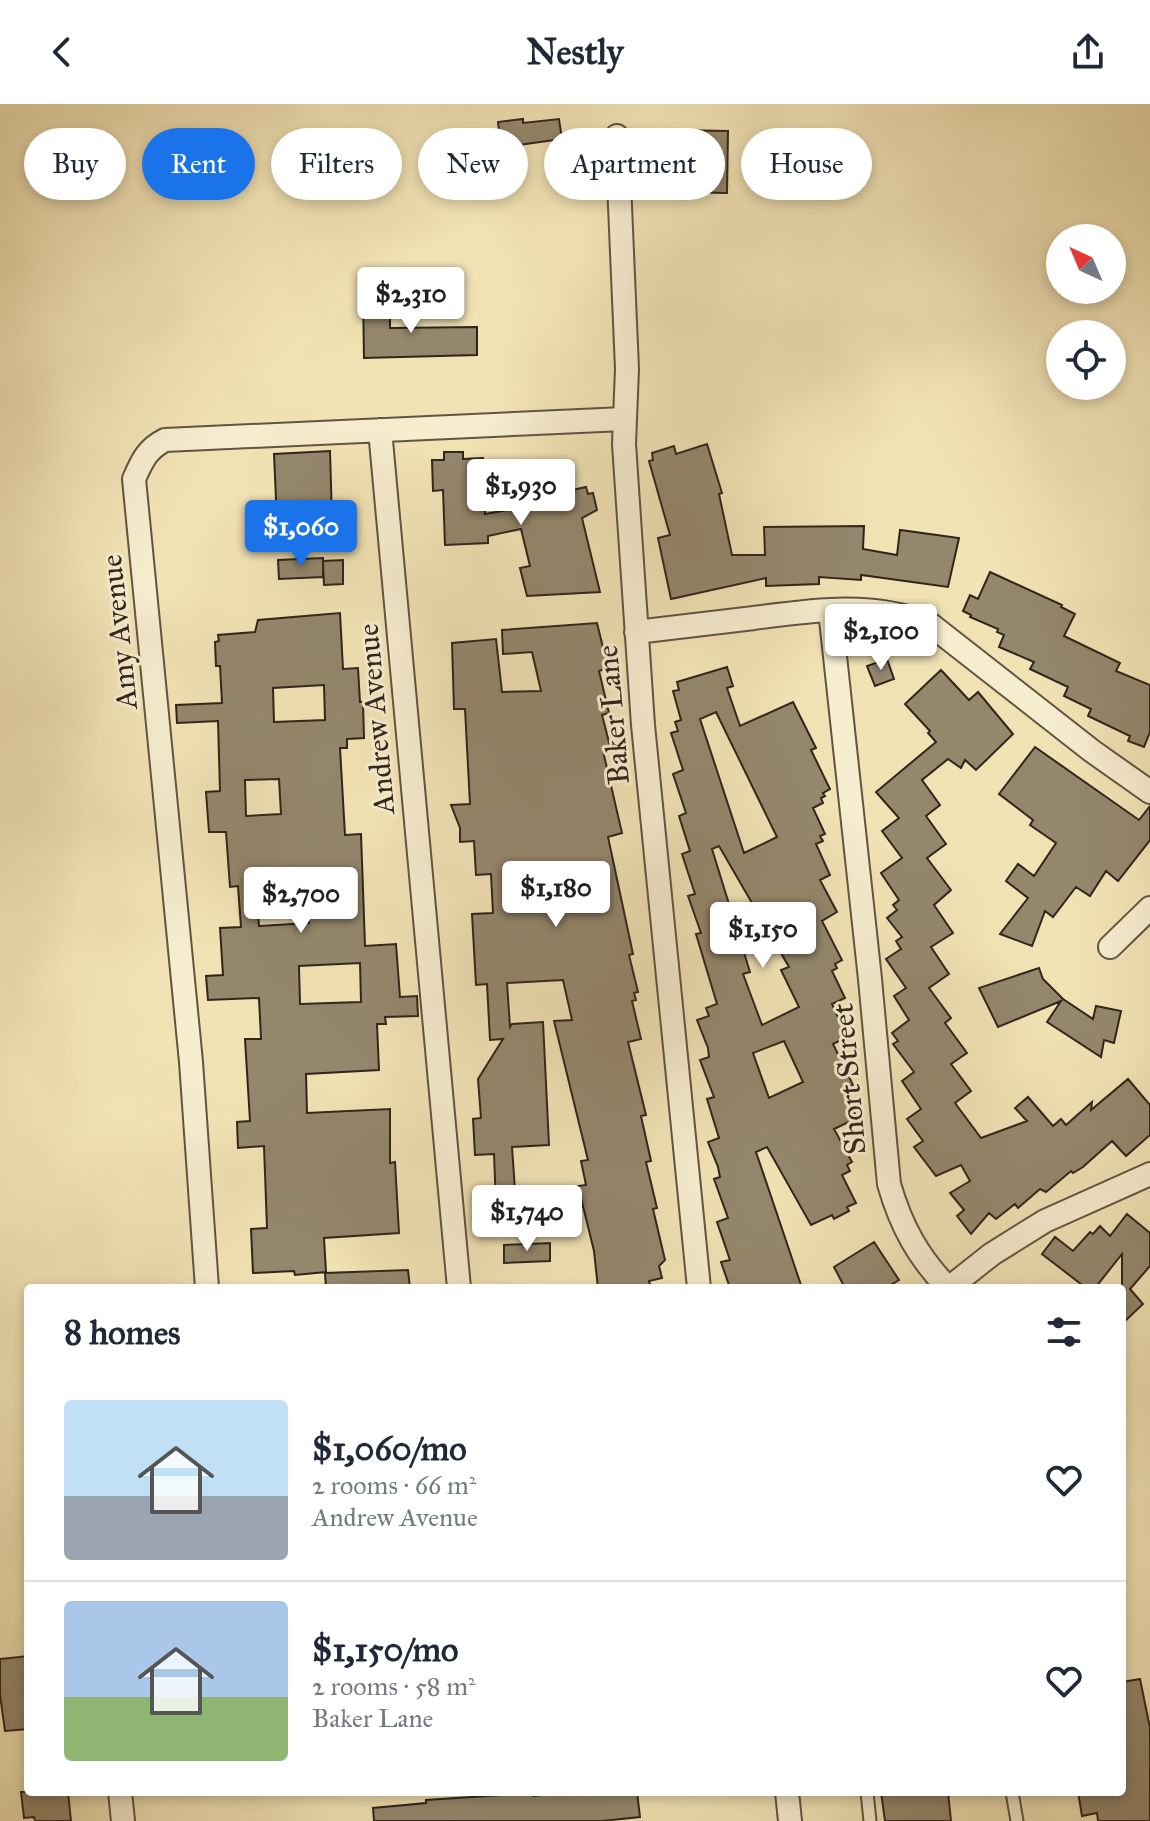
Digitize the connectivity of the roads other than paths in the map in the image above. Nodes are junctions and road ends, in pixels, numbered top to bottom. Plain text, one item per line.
1 (620, 200) edge
2 (624, 419) junction
3 (380, 430) junction
4 (830, 610) junction
5 (636, 632) junction
6 (1150, 792) edge
7 (1150, 908) edge
8 (1110, 947) dead end
9 (1150, 1174) edge
10 (207, 1284) edge
11 (459, 1284) edge
12 (699, 1284) edge
13 (944, 1284) edge
14 (953, 1284) edge
15 (120, 1796) edge
16 (787, 1796) edge
17 (867, 1796) edge
18 (1013, 1796) edge
19 (123, 1821) edge
20 (790, 1821) edge
21 (870, 1821) edge
22 (1017, 1821) edge

1 - 2 street, Baker Lane
2 - 3 street, Amy Avenue
2 - 5 street, Baker Lane
3 - 10 street, Amy Avenue
3 - 11 street, Andrew Avenue
4 - 5 street
4 - 6 street
4 - 13 street, Short Street
5 - 12 street, Baker Lane
7 - 8 street
9 - 14 street
15 - 19 street
16 - 20 street
17 - 21 lane
18 - 22 lane

